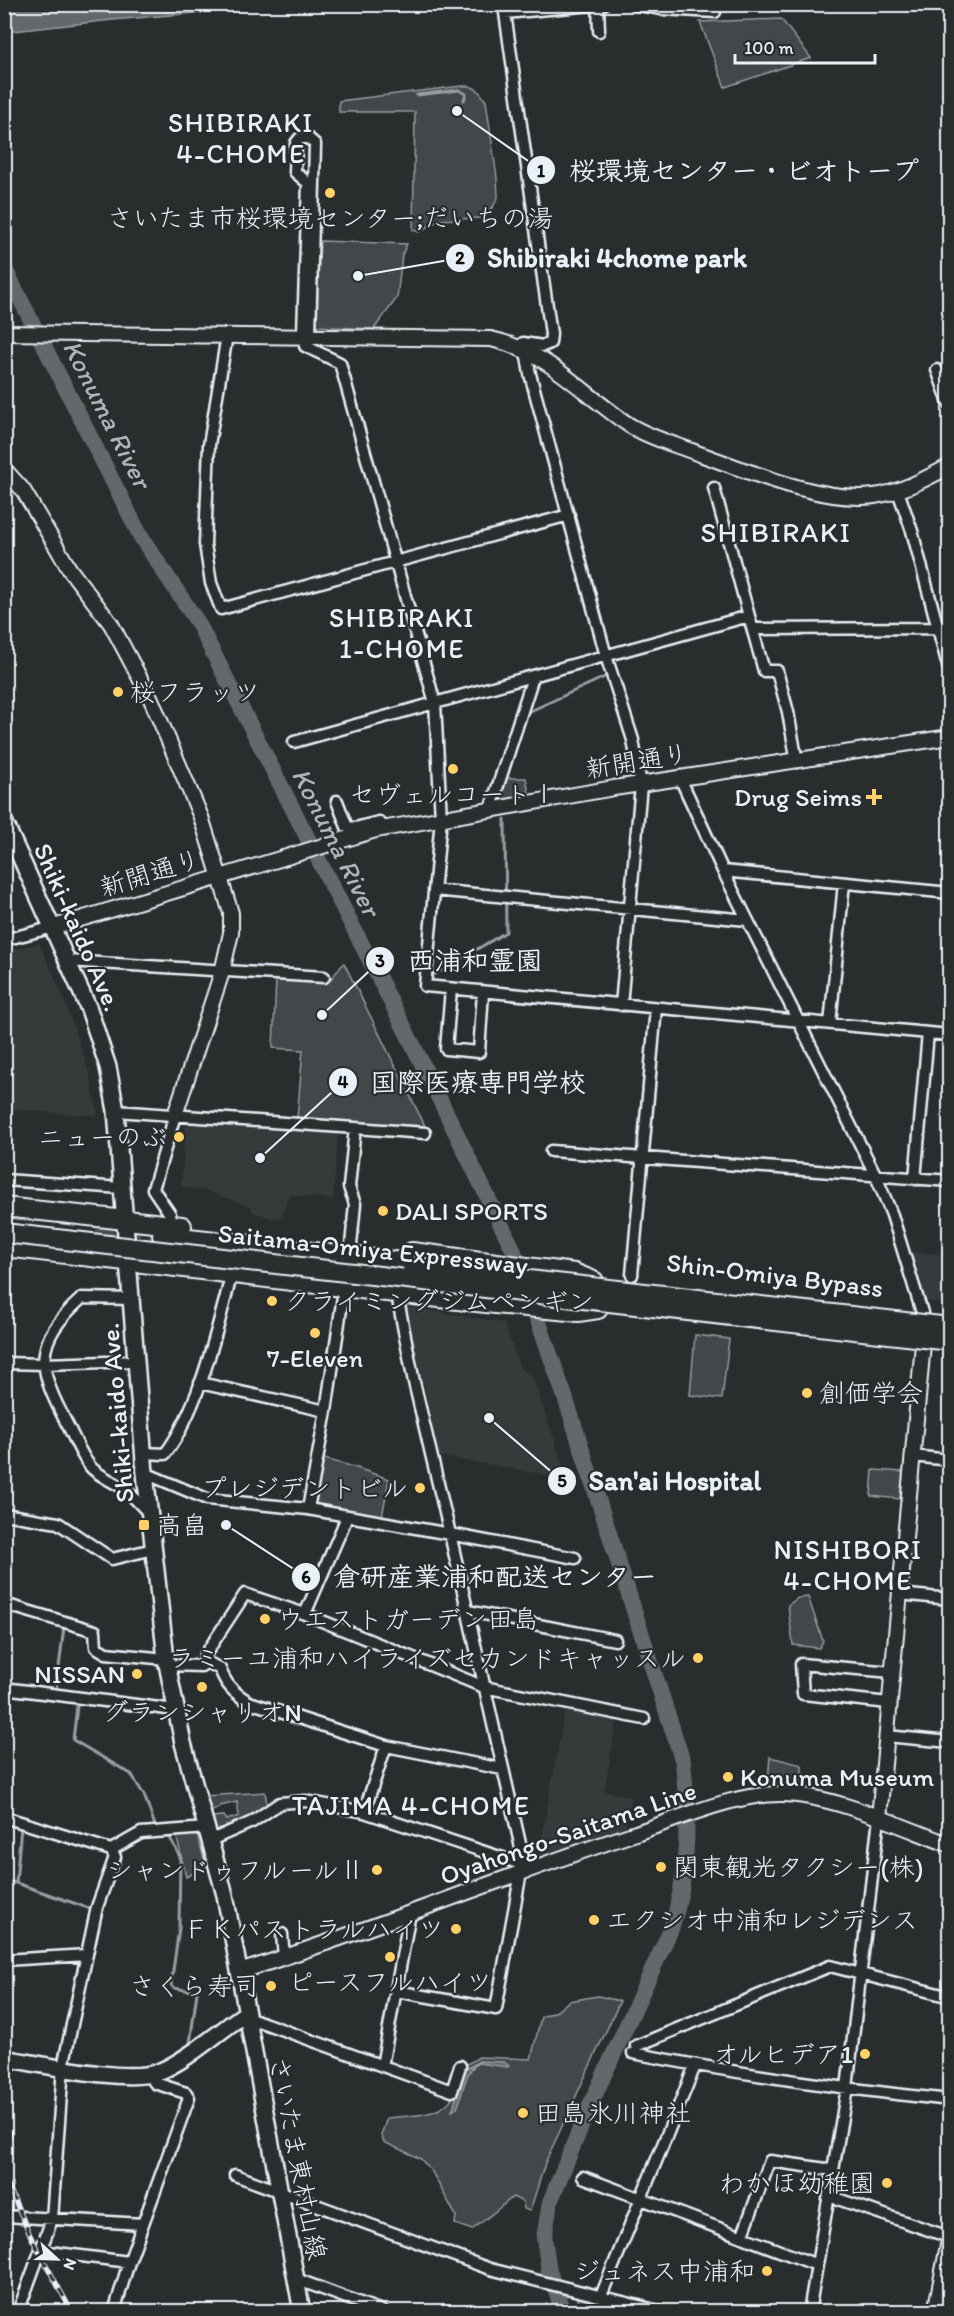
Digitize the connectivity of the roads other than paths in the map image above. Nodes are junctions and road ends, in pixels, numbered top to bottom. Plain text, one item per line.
1 (633, 4) edge
2 (600, 5) edge
3 (715, 12) dead end
4 (599, 29) dead end
5 (9, 333) edge
6 (227, 335) junction
7 (306, 336) junction
8 (523, 349) junction
9 (937, 370) dead end
10 (950, 405) edge
11 (950, 457) edge
12 (945, 468) edge
13 (4, 469) edge
14 (714, 488) dead end
15 (898, 491) junction
16 (568, 515) junction
17 (395, 562) junction
18 (749, 616) junction
19 (950, 625) edge
20 (937, 628) junction
21 (753, 629) junction
22 (606, 656) junction
23 (950, 673) edge
24 (533, 677) junction
25 (435, 703) junction
26 (950, 737) edge
27 (294, 742) dead end
28 (797, 762) junction
29 (680, 778) junction
30 (640, 785) junction
31 (337, 801) dead end
32 (492, 809) junction
33 (441, 819) junction
34 (4, 821) edge
35 (386, 829) junction
36 (723, 871) junction
37 (219, 877) junction
38 (844, 883) junction
39 (434, 890) junction
40 (950, 892) edge
41 (630, 908) junction
42 (747, 920) junction
43 (54, 927) junction
44 (4, 940) edge
45 (68, 961) junction
46 (222, 972) junction
47 (324, 977) dead end
48 (451, 989) junction
49 (483, 992) junction
50 (621, 1005) junction
51 (656, 1008) junction
52 (798, 1021) junction
53 (830, 1024) junction
54 (928, 1033) junction
55 (950, 1035) edge
56 (116, 1111) junction
57 (175, 1115) junction
58 (355, 1128) junction
59 (425, 1133) dead end
60 (551, 1151) dead end
61 (643, 1158) junction
62 (876, 1176) junction
63 (4, 1179) edge
64 (915, 1179) junction
65 (950, 1181) edge
66 (122, 1188) junction
67 (4, 1207) edge
68 (4, 1219) edge
69 (125, 1219) junction
70 (96, 1227) tunnel mouth
71 (167, 1230) junction
72 (4, 1235) edge
73 (351, 1245) junction
74 (4, 1247) edge
75 (96, 1248) tunnel mouth
76 (162, 1255) tunnel mouth
77 (129, 1261) junction
78 (505, 1269) junction
79 (232, 1273) junction
80 (632, 1275) dead end
81 (344, 1289) junction
82 (397, 1294) junction
83 (132, 1299) junction
84 (515, 1302) junction
85 (924, 1318) junction
86 (950, 1322) edge
87 (950, 1327) edge
88 (950, 1341) edge
89 (923, 1344) junction
90 (950, 1347) edge
91 (138, 1361) junction
92 (4, 1363) edge
93 (44, 1364) junction
94 (200, 1383) junction
95 (327, 1411) junction
96 (144, 1453) junction
97 (912, 1456) junction
98 (950, 1460) edge
99 (145, 1473) junction
100 (308, 1509) junction
101 (4, 1514) edge
102 (150, 1514) junction
103 (347, 1517) junction
104 (450, 1533) junction
105 (153, 1549) junction
106 (575, 1558) dead end
107 (899, 1594) junction
108 (950, 1599) edge
109 (4, 1605) edge
110 (468, 1611) junction
111 (306, 1614) junction
112 (615, 1640) dead end
113 (167, 1662) junction
114 (207, 1662) junction
115 (892, 1672) junction
116 (4, 1688) edge
117 (484, 1688) junction
118 (889, 1703) junction
119 (175, 1710) junction
120 (644, 1719) dead end
121 (886, 1736) junction
122 (950, 1742) edge
123 (386, 1746) junction
124 (502, 1769) junction
125 (364, 1812) junction
126 (4, 1817) edge
127 (879, 1818) junction
128 (209, 1834) junction
129 (950, 1845) edge
130 (111, 1850) junction
131 (523, 1869) junction
132 (410, 1913) junction
133 (282, 1934) dead end
134 (87, 1955) junction
135 (284, 1958) junction
136 (4, 1960) edge
137 (239, 1972) junction
138 (860, 1974) junction
139 (396, 1990) junction
140 (950, 1997) edge
141 (246, 2015) junction
142 (4, 2058) edge
143 (382, 2066) junction
144 (460, 2066) dead end
145 (695, 2066) junction
146 (63, 2067) junction
147 (149, 2075) junction
148 (847, 2088) junction
149 (950, 2100) edge
150 (833, 2170) junction
151 (235, 2175) dead end
152 (583, 2177) dead end
153 (280, 2192) junction
154 (829, 2196) junction
155 (641, 2198) junction
156 (4, 2216) edge
157 (52, 2219) junction
158 (143, 2224) junction
159 (949, 2236) edge
160 (742, 2237) junction
161 (41, 2251) junction
162 (129, 2262) junction
163 (817, 2265) junction
164 (296, 2279) junction
165 (601, 2296) junction
166 (18, 2312) edge
167 (114, 2312) edge
168 (302, 2312) edge
169 (384, 2312) edge
170 (663, 2312) edge
171 (809, 2312) edge
172 (935, 2312) edge

1 - 3 street
2 - 4 street
2 - 8 street
5 - 6 street
6 - 7 street
6 - 17 street
7 - 7 street
7 - 8 street
7 - 17 street
8 - 15 street
8 - 16 street
9 - 10 street
11 - 12 street
12 - 15 street
13 - 37 street
14 - 18 street
15 - 20 street
16 - 17 street
16 - 22 street
17 - 25 street
18 - 21 street
18 - 22 street
19 - 20 street
20 - 21 street
20 - 23 street
21 - 28 street
22 - 24 street
22 - 30 street
24 - 25 street
24 - 32 street
25 - 27 street
25 - 33 street
26 - 28 street, 新開通り
28 - 29 street, 新開通り
29 - 30 street, 新開通り
29 - 36 street
30 - 32 street, 新開通り
30 - 41 street
31 - 35 street
32 - 33 street, 新開通り
33 - 35 street, 新開通り
33 - 39 street
34 - 43 main road, Shiki-kaido Ave.
35 - 37 street, 新開通り
36 - 38 street
36 - 42 street
37 - 43 street, 新開通り
37 - 46 street
38 - 40 street
38 - 53 street
39 - 41 street
39 - 48 street
41 - 42 street
41 - 50 street
42 - 52 street
43 - 44 street
43 - 45 main road, Shiki-kaido Ave.
45 - 46 street
45 - 56 main road, Shiki-kaido Ave.
46 - 47 street
46 - 57 street
48 - 49 street
48 - 49 street
49 - 50 street
50 - 51 street
51 - 52 street
51 - 61 street
52 - 53 street
52 - 62 street
53 - 54 street
54 - 55 street
54 - 64 street
56 - 57 street
56 - 66 main road, Shiki-kaido Ave.
57 - 58 street
57 - 71 street
58 - 59 street
58 - 73 street
60 - 61 street
61 - 62 street
61 - 80 street
62 - 64 street
62 - 85 street
63 - 66 street
64 - 65 street
66 - 69 main road, Shiki-kaido Ave.
67 - 69 highway, Shin-Omiya Bypass
68 - 70 highway
68 - 87 highway, Saitama-Omiya Expressway, bridge
69 - 71 highway, Shin-Omiya Bypass
69 - 77 main road, Shiki-kaido Ave.
71 - 73 highway, Shin-Omiya Bypass
71 - 78 highway, Shin-Omiya Bypass
72 - 75 highway
72 - 88 highway, Saitama-Omiya Expressway, bridge
73 - 78 highway, Shin-Omiya Bypass
74 - 77 highway, Shin-Omiya Bypass
76 - 84 highway, Shin-Omiya Bypass
77 - 79 highway, Shin-Omiya Bypass
77 - 83 main road, Shiki-kaido Ave.
78 - 85 highway, Shin-Omiya Bypass
79 - 81 highway, Shin-Omiya Bypass
79 - 94 street
81 - 82 highway, Shin-Omiya Bypass
81 - 95 street
82 - 84 highway, Shin-Omiya Bypass
82 - 104 street
83 - 91 main road, Shiki-kaido Ave.
83 - 93 street
84 - 89 highway, Shin-Omiya Bypass
85 - 86 highway, Shin-Omiya Bypass
89 - 90 highway, Shin-Omiya Bypass
89 - 97 street
91 - 93 street
91 - 96 main road, Shiki-kaido Ave.
92 - 93 street
93 - 102 street
94 - 95 street
94 - 96 street
95 - 100 street
96 - 99 main road, Shiki-kaido Ave.
97 - 98 street
97 - 107 street
99 - 100 street
99 - 102 main road, Shiki-kaido Ave.
100 - 103 street
101 - 105 street
102 - 105 main road, Shiki-kaido Ave.
103 - 104 street
103 - 111 street
104 - 106 street
104 - 110 street
105 - 113 main road, Shiki-kaido Ave.
107 - 108 street
107 - 115 street
109 - 113 street
110 - 112 street
110 - 117 street
111 - 114 street
111 - 117 street
113 - 114 street
113 - 119 main road, Shiki-kaido Ave.
114 - 123 street
115 - 118 street
115 - 118 street
116 - 119 street
117 - 120 street
117 - 124 street
118 - 121 street
119 - 128 main road, Shiki-kaido Ave.
121 - 122 street
121 - 127 street
123 - 124 street
123 - 125 street
124 - 131 street
125 - 128 street
125 - 131 street
126 - 130 street
127 - 129 street, Oyahongo-Saitama Line
127 - 131 street, Oyahongo-Saitama Line
127 - 138 street
128 - 130 street
128 - 137 main road, Shiki-kaido Ave.
130 - 134 street
131 - 132 street, Oyahongo-Saitama Line
131 - 139 street
132 - 135 street, Oyahongo-Saitama Line
132 - 139 street
133 - 135 street
134 - 136 street
134 - 146 street
135 - 137 street, Oyahongo-Saitama Line
137 - 141 main road, Shiki-kaido Ave.
138 - 140 street
138 - 145 street
138 - 148 street
139 - 143 street
141 - 143 street
141 - 147 main road
141 - 153 main road, さいたま東村山線
142 - 146 main road
143 - 144 street
145 - 148 street
145 - 155 street
146 - 147 main road
146 - 157 street
147 - 158 street
148 - 149 street
148 - 150 street
150 - 154 street
150 - 160 street
151 - 153 street
152 - 155 street
153 - 164 main road, さいたま東村山線
153 - 165 street
154 - 159 street
154 - 163 street
155 - 160 street
155 - 165 street
156 - 157 street
157 - 158 street
157 - 161 street
158 - 162 street
159 - 172 street
160 - 163 street
161 - 162 street
161 - 166 street
162 - 167 street
163 - 171 street
164 - 168 main road, さいたま東村山線
164 - 169 street
165 - 170 street

